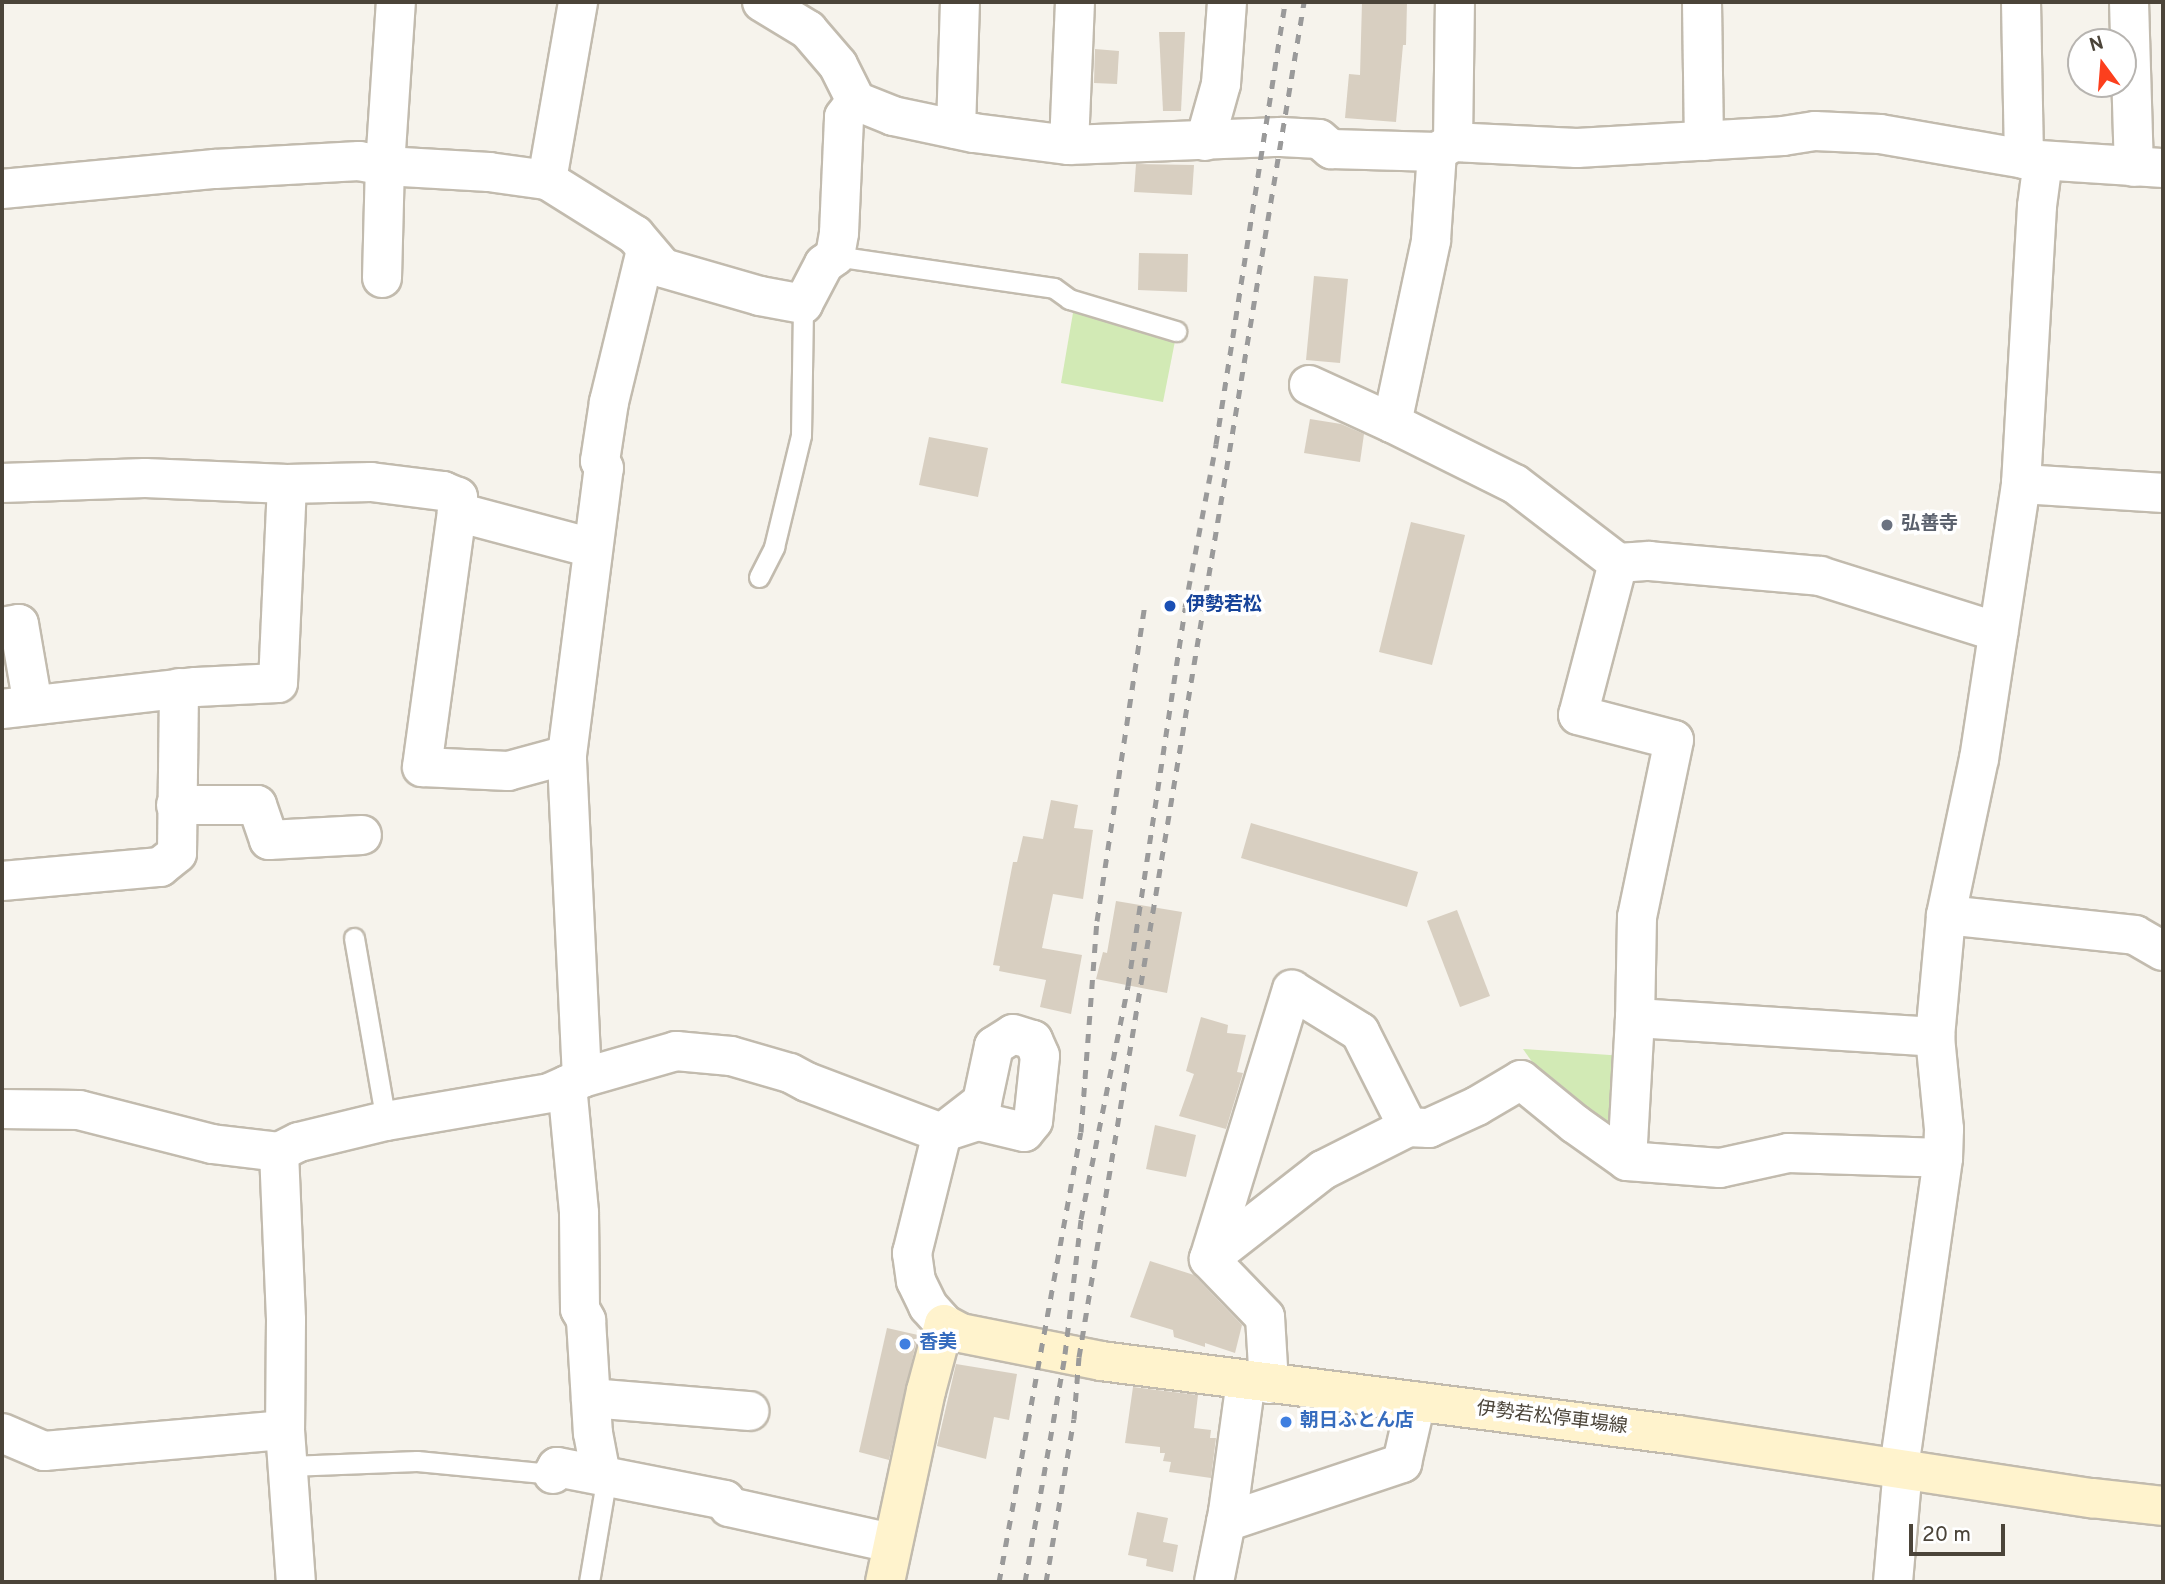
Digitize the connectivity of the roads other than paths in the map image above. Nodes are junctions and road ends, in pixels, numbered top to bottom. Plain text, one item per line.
1 (396, 2) edge
2 (578, 2) edge
3 (762, 2) edge
4 (960, 2) edge
5 (1075, 2) edge
6 (1227, 2) edge
7 (1455, 2) edge
8 (1702, 2) edge
9 (2021, 2) edge
10 (2129, 2) edge
11 (809, 16) edge
12 (856, 101) junction
13 (956, 129) junction
14 (1205, 141) junction
15 (1704, 141) junction
16 (1069, 145) junction
17 (1445, 147) junction
18 (2034, 160) junction
19 (385, 166) junction
20 (2149, 167) edge
21 (547, 180) junction
22 (2, 189) edge
23 (646, 250) junction
24 (835, 256) junction
25 (382, 278) dead end
26 (803, 304) junction
27 (1175, 331) dead end
28 (1309, 385) dead end
29 (1392, 423) junction
30 (2, 483) edge
31 (287, 484) junction
32 (2021, 484) junction
33 (2163, 493) edge
34 (457, 512) junction
35 (592, 548) junction
36 (1618, 563) junction
37 (759, 577) dead end
38 (2, 627) edge
39 (1998, 632) junction
40 (179, 688) junction
41 (17, 707) edge
42 (568, 755) junction
43 (176, 805) junction
44 (362, 835) dead end
45 (2, 881) edge
46 (1946, 915) junction
47 (354, 938) dead end
48 (2163, 951) edge
49 (1635, 1018) junction
50 (1935, 1037) junction
51 (574, 1082) junction
52 (2, 1109) edge
53 (386, 1121) junction
54 (1408, 1127) junction
55 (279, 1152) junction
56 (1943, 1158) junction
57 (1628, 1161) junction
58 (1209, 1259) junction
59 (944, 1324) junction
60 (1258, 1382) junction
61 (591, 1398) junction
62 (1416, 1402) junction
63 (749, 1411) dead end
64 (2, 1433) edge
65 (287, 1448) junction
66 (1901, 1468) junction
67 (553, 1474) joint
68 (604, 1476) junction
69 (2163, 1506) edge
70 (1226, 1522) junction
71 (892, 1543) junction
72 (296, 1582) edge
73 (589, 1582) edge
74 (885, 1582) edge
75 (1214, 1582) edge
76 (1893, 1582) edge

1 - 19 street
2 - 21 street
3 - 11 street
4 - 13 street
5 - 16 street
6 - 14 street
7 - 17 street
8 - 15 street
9 - 18 street
10 - 20 street
11 - 12 street
12 - 13 street
12 - 24 street
13 - 16 street
14 - 16 street
14 - 17 street
15 - 17 street
15 - 18 street
17 - 29 street
18 - 20 street
18 - 32 street
19 - 21 street
19 - 22 street
19 - 25 street
21 - 23 street
23 - 26 street
23 - 35 street
24 - 26 street
24 - 27 lane
26 - 37 lane
28 - 29 street
29 - 36 street
30 - 31 street
31 - 34 street
31 - 40 street
32 - 33 street
32 - 39 street
34 - 35 street
34 - 42 street
35 - 42 street
36 - 39 street
36 - 49 street
38 - 41 street
39 - 46 street
40 - 41 street
40 - 43 street
42 - 51 street
43 - 44 street
43 - 45 street
46 - 48 street
46 - 50 street
47 - 53 lane
49 - 50 street
49 - 57 street
50 - 56 street
51 - 53 street
51 - 59 street
51 - 61 street
52 - 55 street
53 - 55 street
54 - 57 street
54 - 58 street
54 - 58 street
55 - 65 street
56 - 57 street
56 - 66 street
58 - 60 street
59 - 60 main road, 伊勢若松停車場線
59 - 71 main road
60 - 62 main road, 伊勢若松停車場線
60 - 70 street
61 - 63 street
61 - 68 street
62 - 66 main road, 伊勢若松停車場線
62 - 70 street
64 - 65 street
65 - 67 lane
65 - 72 street
66 - 69 main road, 伊勢若松停車場線
66 - 76 street
67 - 68 street
68 - 71 street
68 - 73 lane
70 - 75 street
71 - 74 main road

